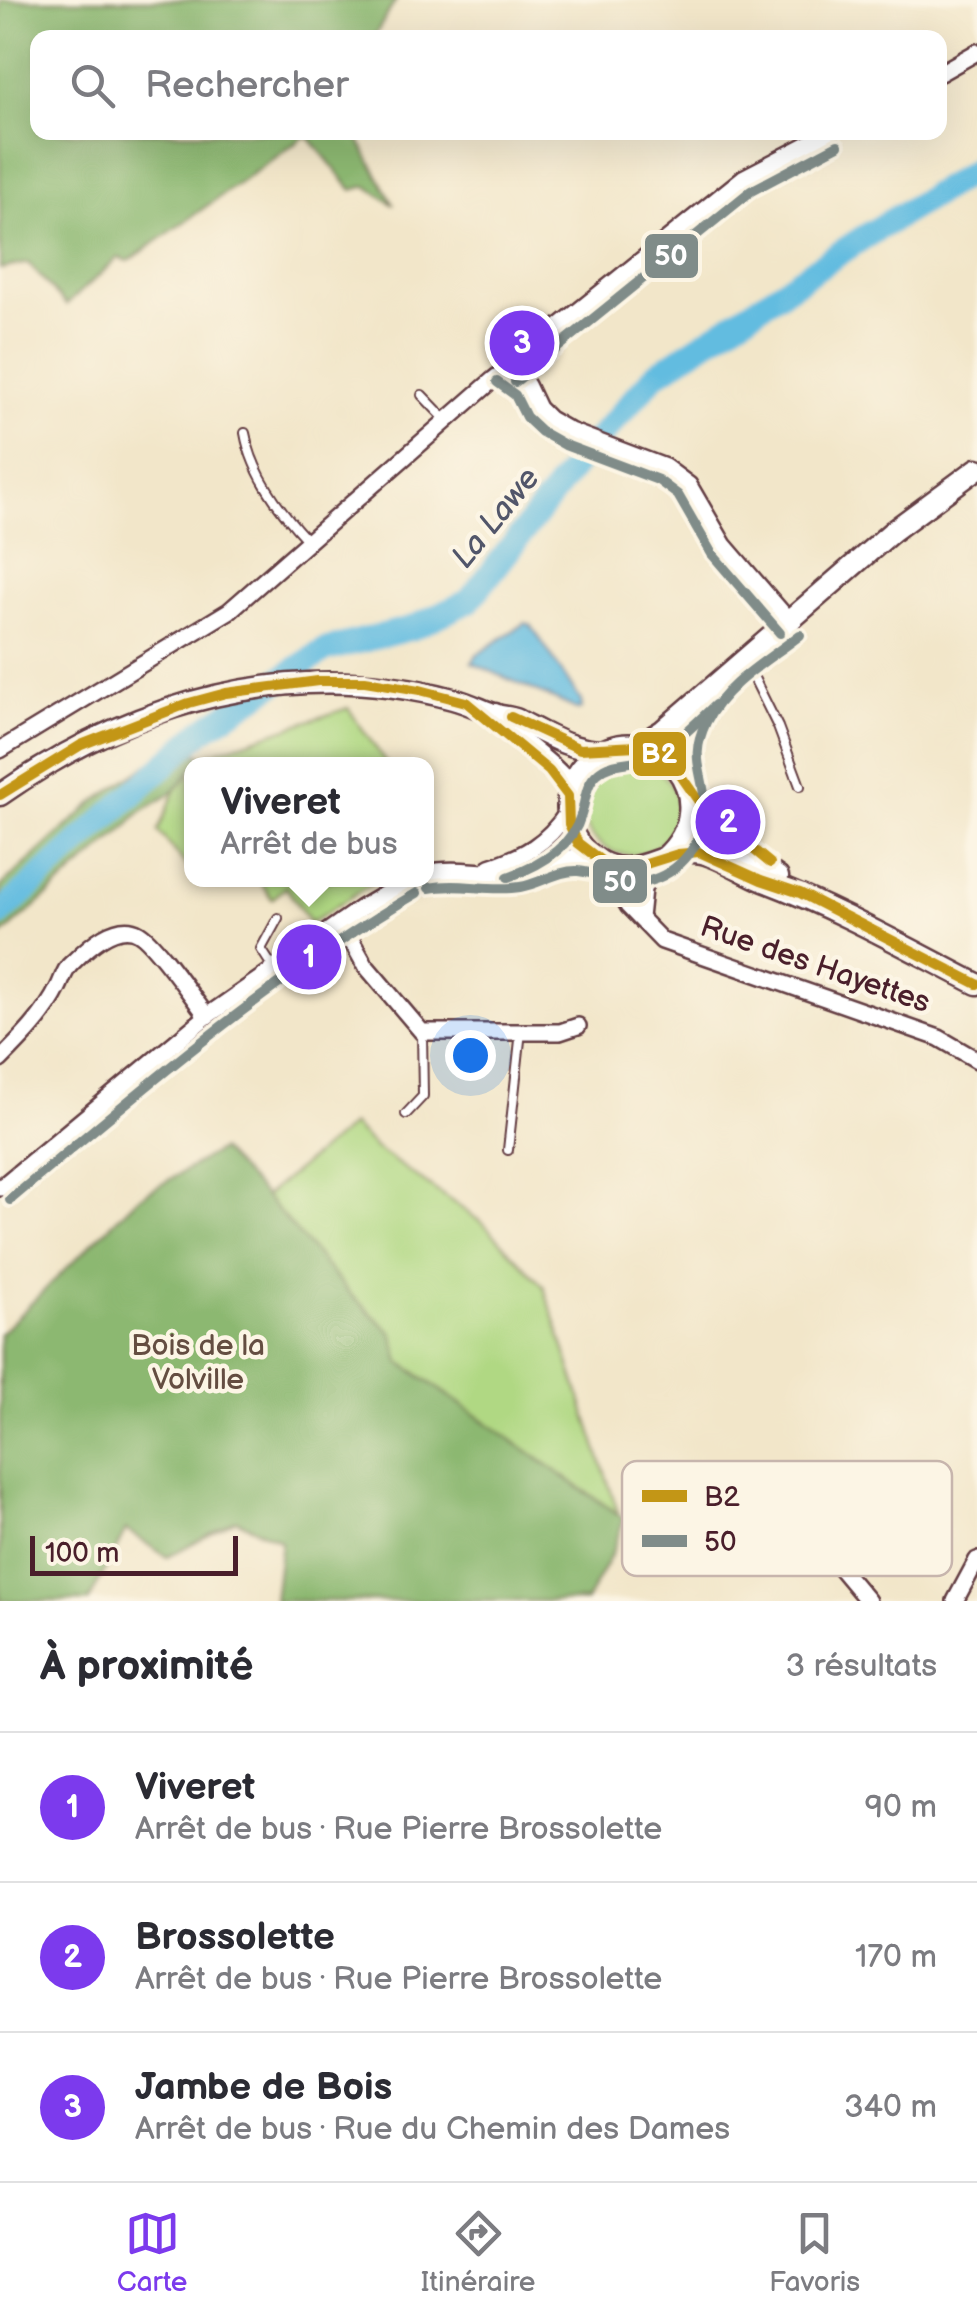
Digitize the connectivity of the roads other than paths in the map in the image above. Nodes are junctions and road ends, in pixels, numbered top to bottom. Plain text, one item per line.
1 (977, 52) edge
2 (947, 69) edge
3 (815, 140) edge
4 (506, 370) junction
5 (422, 395) dead end
6 (446, 420) junction
7 (245, 433) dead end
8 (977, 469) edge
9 (309, 542) junction
10 (792, 623) junction
11 (744, 660) junction
12 (703, 697) junction
13 (466, 702) junction
14 (495, 714) junction
15 (637, 746) junction
16 (0, 750) edge
17 (603, 751) junction
18 (800, 786) dead end
19 (687, 790) junction
20 (0, 795) edge
21 (568, 799) junction
22 (660, 860) junction
23 (598, 861) junction
24 (482, 870) junction
25 (434, 873) edge
26 (398, 887) edge
27 (800, 893) junction
28 (278, 918) dead end
29 (640, 918) junction
30 (340, 922) junction
31 (274, 969) junction
32 (977, 984) edge
33 (207, 1016) junction
34 (578, 1026) dead end
35 (520, 1031) junction
36 (422, 1032) junction
37 (0, 1060) edge
38 (977, 1060) edge
39 (406, 1114) dead end
40 (508, 1150) dead end
41 (0, 1188) edge
42 (977, 1560) edge
43 (844, 1576) edge
44 (861, 1598) edge
45 (955, 1601) edge

1 - 2 street
3 - 4 street
4 - 6 street
4 - 10 street
5 - 6 lane
6 - 9 street
7 - 9 lane
8 - 10 main road
9 - 16 street
10 - 11 main road
11 - 12 main road
11 - 18 lane
12 - 15 main road
12 - 19 main road
13 - 14 main road
13 - 20 main road
13 - 21 lane
14 - 17 main road
14 - 21 main road
15 - 17 main road
15 - 19 main road
17 - 21 main road
19 - 22 main road
19 - 27 main road
21 - 23 main road
21 - 24 street
22 - 23 main road
22 - 27 main road
22 - 29 street
23 - 24 street
23 - 29 street, Rue des Hayettes
24 - 25 street
26 - 30 street
27 - 32 main road
28 - 31 lane
29 - 38 street, Rue des Hayettes
30 - 31 street
30 - 36 street
31 - 33 street
33 - 37 street
33 - 41 street
34 - 35 street
35 - 36 street
35 - 40 lane
36 - 39 lane
42 - 45 street
43 - 44 street

